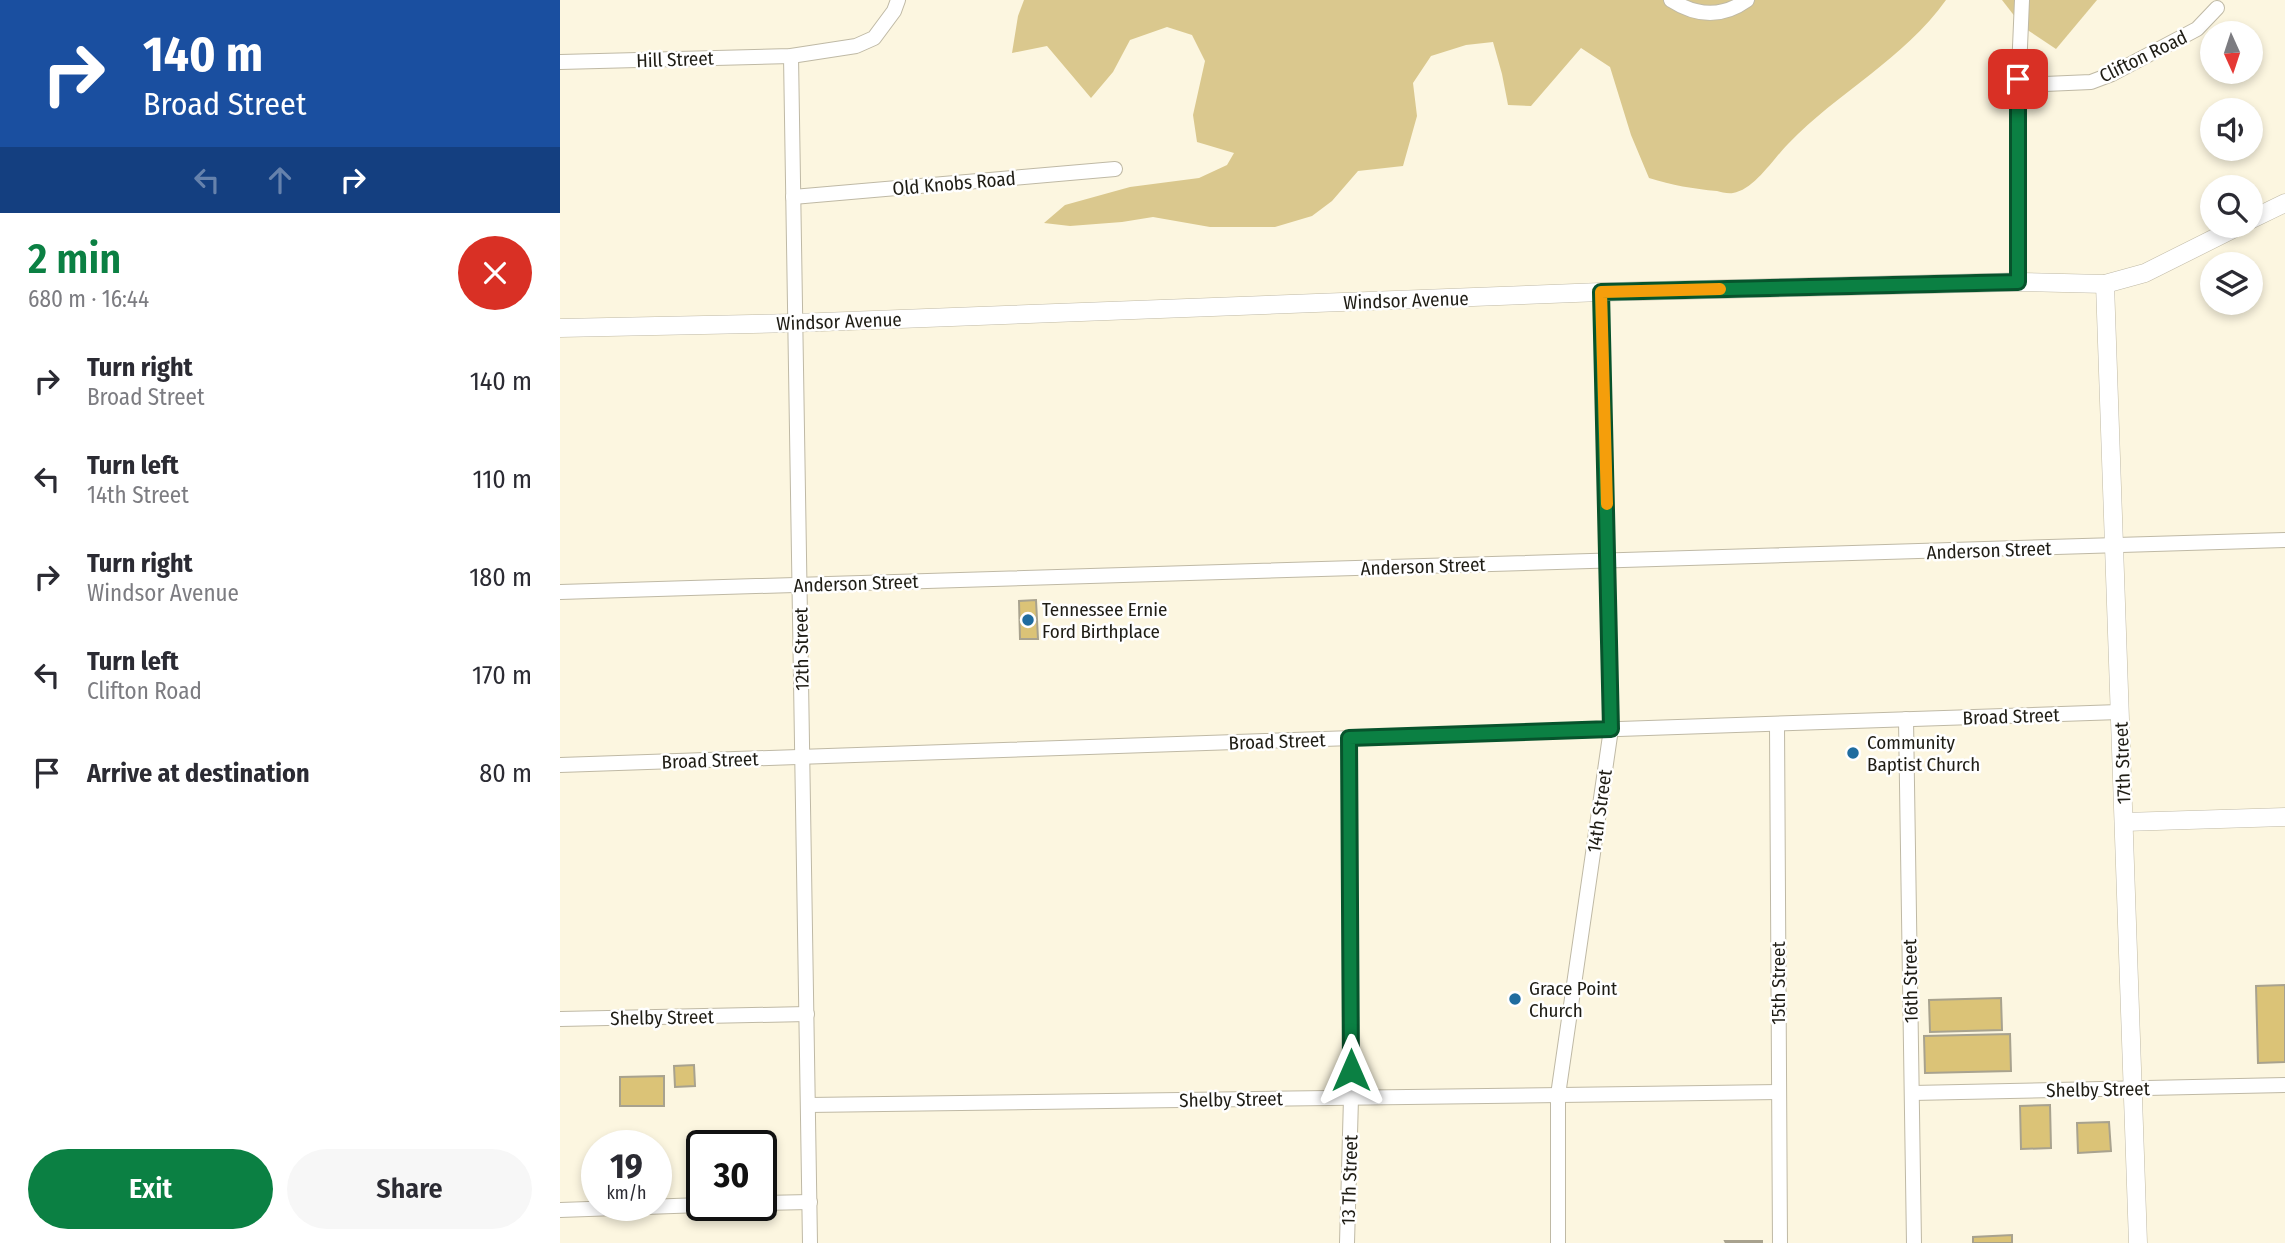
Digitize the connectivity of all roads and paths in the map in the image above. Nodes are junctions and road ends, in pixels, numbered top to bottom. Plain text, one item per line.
1 (898, 0) edge
2 (1671, 0) edge
3 (1746, 0) edge
4 (2021, 0) edge
5 (2217, 8) dead end
6 (791, 56) junction
7 (560, 62) edge
8 (2018, 79) junction
9 (1115, 169) dead end
10 (793, 197) junction
11 (2285, 203) edge
12 (2263, 214) edge
13 (2216, 238) edge
14 (2018, 282) junction
15 (2105, 284) junction
16 (1601, 292) junction
17 (795, 323) junction
18 (560, 328) edge
19 (2285, 540) edge
20 (2114, 546) junction
21 (1609, 561) junction
22 (800, 585) junction
23 (560, 592) edge
24 (2119, 712) junction
25 (1906, 719) junction
26 (1777, 724) junction
27 (1611, 729) junction
28 (1349, 738) junction
29 (802, 757) junction
30 (560, 765) edge
31 (2285, 817) edge
32 (2124, 822) junction
33 (807, 1014) junction
34 (560, 1019) edge
35 (2285, 1085) edge
36 (2133, 1088) junction
37 (1779, 1092) junction
38 (1912, 1093) junction
39 (1559, 1095) junction
40 (1351, 1098) junction
41 (808, 1105) junction
42 (810, 1202) junction
43 (777, 1203) edge
44 (686, 1206) edge
45 (560, 1210) edge
46 (810, 1243) edge
47 (1347, 1243) edge
48 (1558, 1243) edge
49 (1780, 1243) edge
50 (1914, 1243) edge
51 (2138, 1243) edge

1 - 6 street, Hill Street
2 - 3 street
4 - 8 street
5 - 8 street, Clifton Road
6 - 7 street, Hill Street
6 - 10 street, 12th Street
8 - 14 street
9 - 10 street, Old Knobs Road
10 - 17 street, 12th Street
11 - 12 street
13 - 15 street, Windsor Avenue
14 - 15 street, Windsor Avenue
14 - 16 street, Windsor Avenue
15 - 20 street, 17th Street
16 - 17 street, Windsor Avenue
16 - 21 street, 14th Street
17 - 18 street, Windsor Avenue
17 - 22 street, 12th Street
19 - 20 street, Anderson Street
20 - 21 street, Anderson Street
20 - 24 street, 17th Street
21 - 22 street, Anderson Street
21 - 27 street, 14th Street
22 - 23 street, Anderson Street
22 - 29 street, 12th Street
24 - 25 street, Broad Street
24 - 32 street, 17th Street
25 - 26 street, Broad Street
25 - 38 street, 16th Street
26 - 27 street, Broad Street
26 - 37 street, 15th Street
27 - 28 street, Broad Street
27 - 39 street, 14th Street
28 - 29 street, Broad Street
28 - 40 street, 13 Th Street
29 - 30 street, Broad Street
29 - 33 street, 12th Street
31 - 32 street
32 - 36 street, 17th Street
33 - 34 street, Shelby Street
33 - 41 street, 12th Street
35 - 36 street, Shelby Street
36 - 38 street, Shelby Street
36 - 51 street, 17th Street
37 - 39 street, Shelby Street
37 - 49 street, 15th Street
38 - 50 street, 16th Street
39 - 40 street, Shelby Street
39 - 48 street, 14th Street
40 - 41 street, Shelby Street
40 - 47 street, 13 Th Street
41 - 42 street, 12th Street
42 - 43 street
42 - 46 street, 12th Street
44 - 45 street

